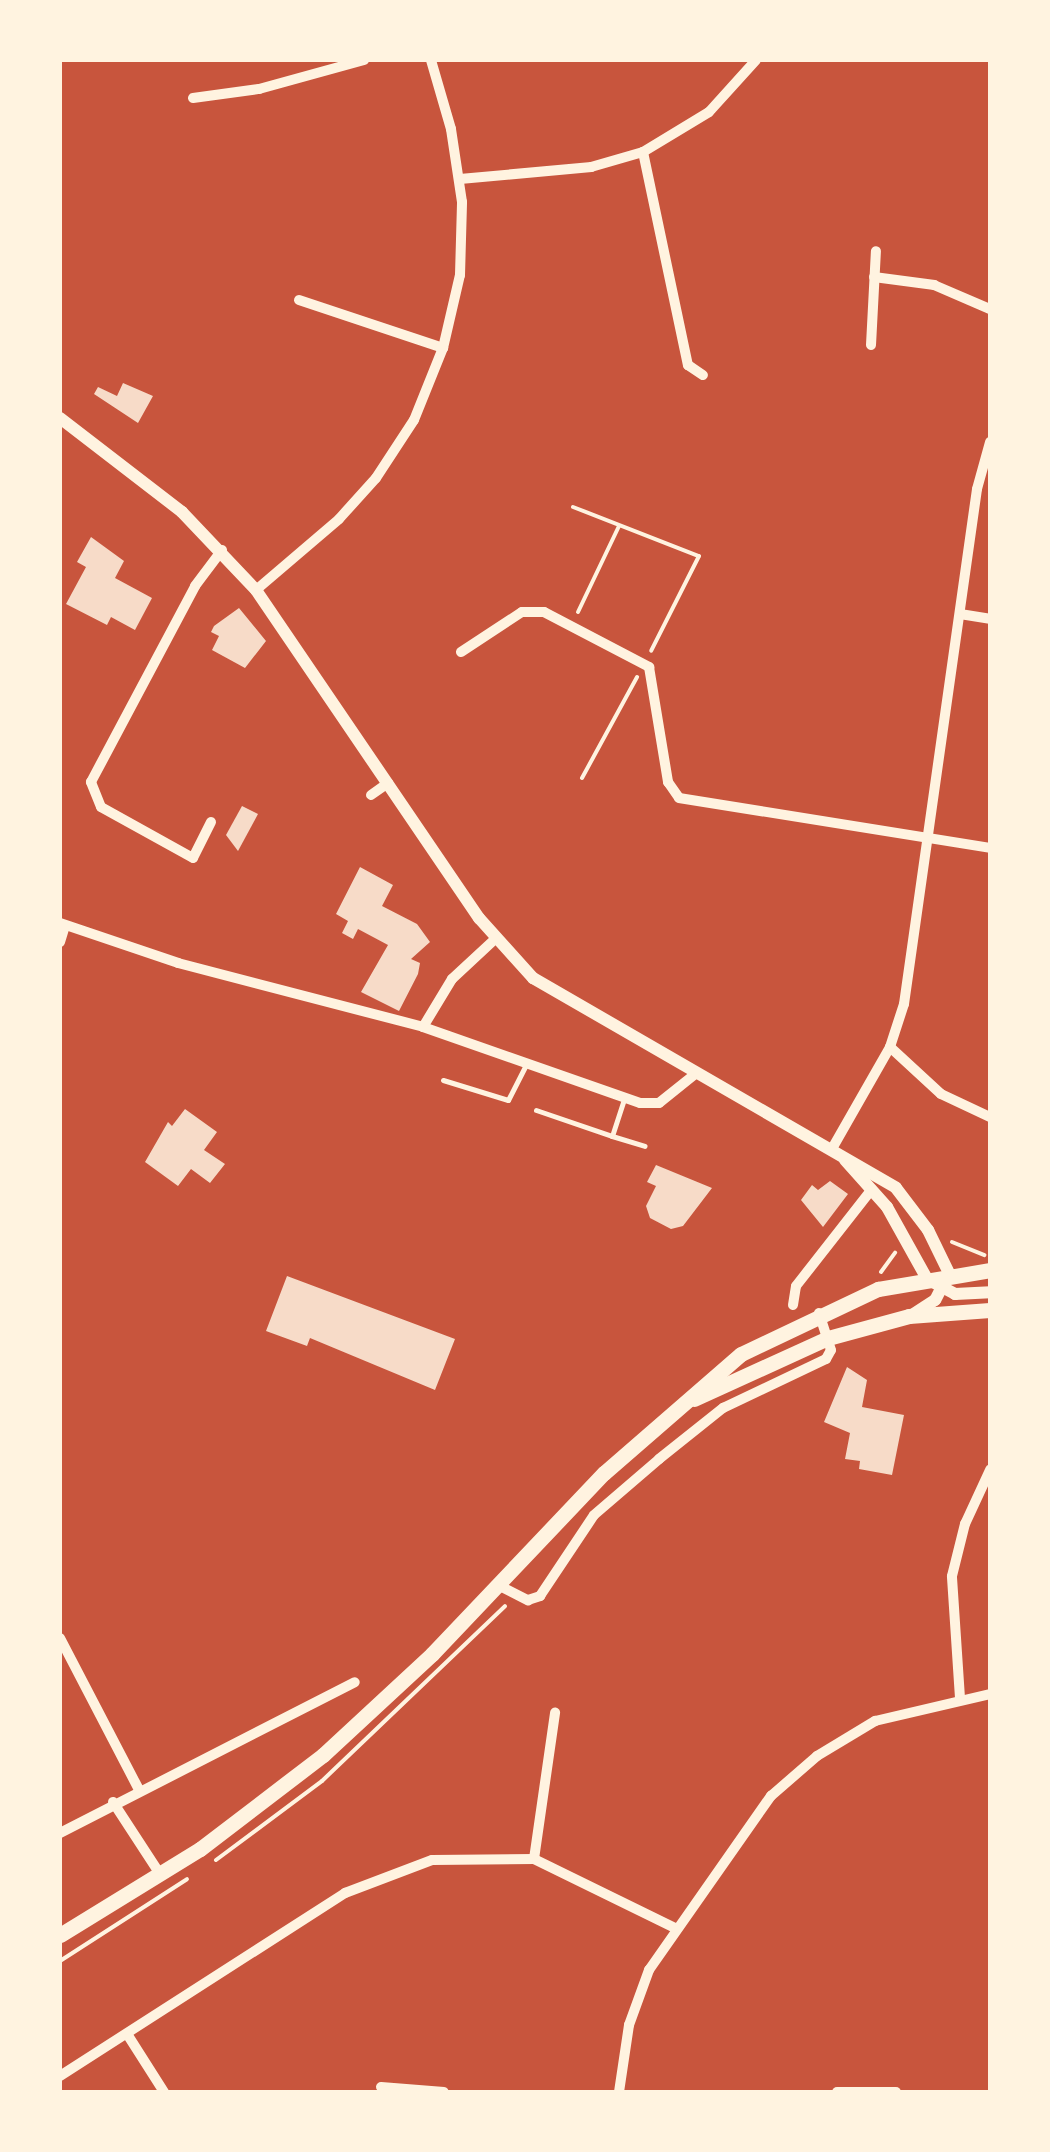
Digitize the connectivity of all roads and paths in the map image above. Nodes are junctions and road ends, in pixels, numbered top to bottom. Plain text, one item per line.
1 (364, 60) edge
2 (431, 60) edge
3 (756, 60) edge
4 (192, 98) dead end
5 (642, 152) junction
6 (460, 179) junction
7 (876, 251) dead end
8 (874, 277) junction
9 (299, 300) dead end
10 (990, 309) edge
11 (870, 345) dead end
12 (444, 348) junction
13 (703, 375) dead end
14 (60, 418) edge
15 (990, 442) edge
16 (573, 506) dead end
17 (620, 524) junction
18 (222, 550) junction
19 (256, 590) junction
20 (960, 614) junction
21 (990, 619) edge
22 (572, 626) junction
23 (461, 652) dead end
24 (645, 663) junction
25 (582, 778) dead end
26 (388, 783) junction
27 (370, 795) dead end
28 (211, 822) dead end
29 (928, 839) junction
30 (990, 848) edge
31 (63, 925) edge
32 (495, 939) junction
33 (60, 942) edge
34 (423, 1027) junction
35 (890, 1047) junction
36 (527, 1062) junction
37 (694, 1076) junction
38 (444, 1080) dead end
39 (624, 1098) junction
40 (536, 1110) dead end
41 (990, 1117) edge
42 (612, 1136) junction
43 (644, 1146) dead end
44 (833, 1147) junction
45 (872, 1189) junction
46 (952, 1242) dead end
47 (888, 1256) dead end
48 (990, 1258) edge
49 (990, 1270) edge
50 (949, 1274) junction
51 (873, 1280) dead end
52 (928, 1280) junction
53 (942, 1291) junction
54 (990, 1292) edge
55 (793, 1305) dead end
56 (990, 1310) edge
57 (820, 1313) junction
58 (910, 1316) junction
59 (828, 1338) junction
60 (682, 1406) junction
61 (990, 1470) edge
62 (498, 1585) junction
63 (60, 1638) edge
64 (355, 1682) dead end
65 (990, 1694) edge
66 (960, 1698) junction
67 (555, 1712) dead end
68 (138, 1788) junction
69 (113, 1802) junction
70 (60, 1833) edge
71 (534, 1859) junction
72 (160, 1874) junction
73 (675, 1928) junction
74 (60, 1936) edge
75 (128, 2036) junction
76 (60, 2076) edge
77 (381, 2088) dead end
78 (164, 2092) edge
79 (444, 2092) edge
80 (619, 2092) edge
81 (837, 2092) edge
82 (896, 2092) edge

1 - 4 street
2 - 6 street
3 - 5 street
5 - 6 street
5 - 13 street
6 - 12 street
7 - 8 street
8 - 10 street
8 - 11 street
9 - 12 street
12 - 19 street
14 - 18 street
15 - 20 street
16 - 17 path
17 - 22 path
17 - 24 path
18 - 19 street
18 - 28 street
19 - 26 street
20 - 21 street
20 - 29 street
22 - 23 street
22 - 24 street
24 - 25 path
24 - 29 street
26 - 27 street
26 - 32 street
29 - 30 street
29 - 35 street
31 - 33 street
31 - 34 street
32 - 34 street
32 - 37 street
34 - 36 street
35 - 41 street
35 - 44 street
36 - 38 lane
36 - 39 street
37 - 39 street
37 - 44 street
39 - 42 lane
40 - 42 lane
42 - 43 lane
44 - 45 street
44 - 50 street
45 - 52 street
45 - 55 street
46 - 48 path
47 - 51 path
49 - 50 main road
50 - 52 main road
50 - 53 street
52 - 53 street
52 - 57 main road
53 - 54 street
53 - 58 street
56 - 58 main road
57 - 59 street
57 - 60 main road
58 - 59 main road
59 - 60 main road
59 - 62 street
60 - 62 main road
61 - 66 street
62 - 72 main road
63 - 68 street
64 - 68 street
65 - 66 street
66 - 73 street
67 - 71 street
68 - 69 street
69 - 70 street
69 - 72 street
71 - 73 street
71 - 75 street
72 - 74 main road
73 - 80 street
75 - 76 street
75 - 78 street
77 - 79 street
81 - 82 street

